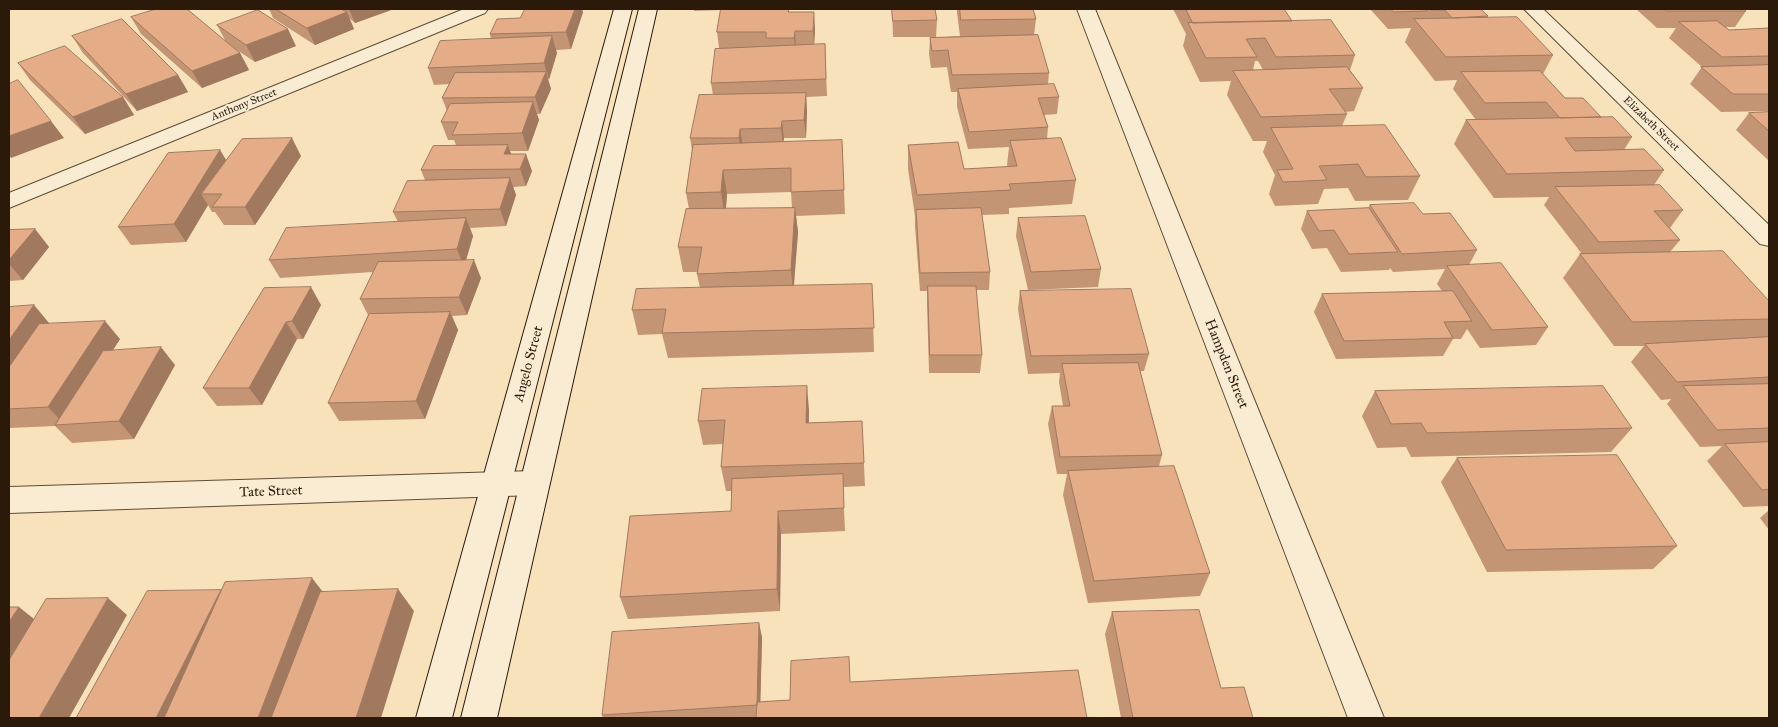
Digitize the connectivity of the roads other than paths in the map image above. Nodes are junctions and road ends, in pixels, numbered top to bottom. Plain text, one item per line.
1 (479, 9) edge
2 (623, 9) edge
3 (648, 9) edge
4 (1086, 9) edge
5 (1533, 9) edge
6 (9, 201) edge
7 (1769, 238) edge
8 (534, 483) junction
9 (496, 486) junction
10 (9, 500) edge
11 (434, 718) edge
12 (479, 718) edge
13 (1366, 718) edge

1 - 6 street, Anthony Street
2 - 9 street, Angelo Street
3 - 8 street
4 - 13 street, Hampden Street
5 - 7 street, Elizabeth Street
8 - 9 street, Tate Street
8 - 12 street
9 - 10 street, Tate Street
9 - 11 street, Angelo Street

